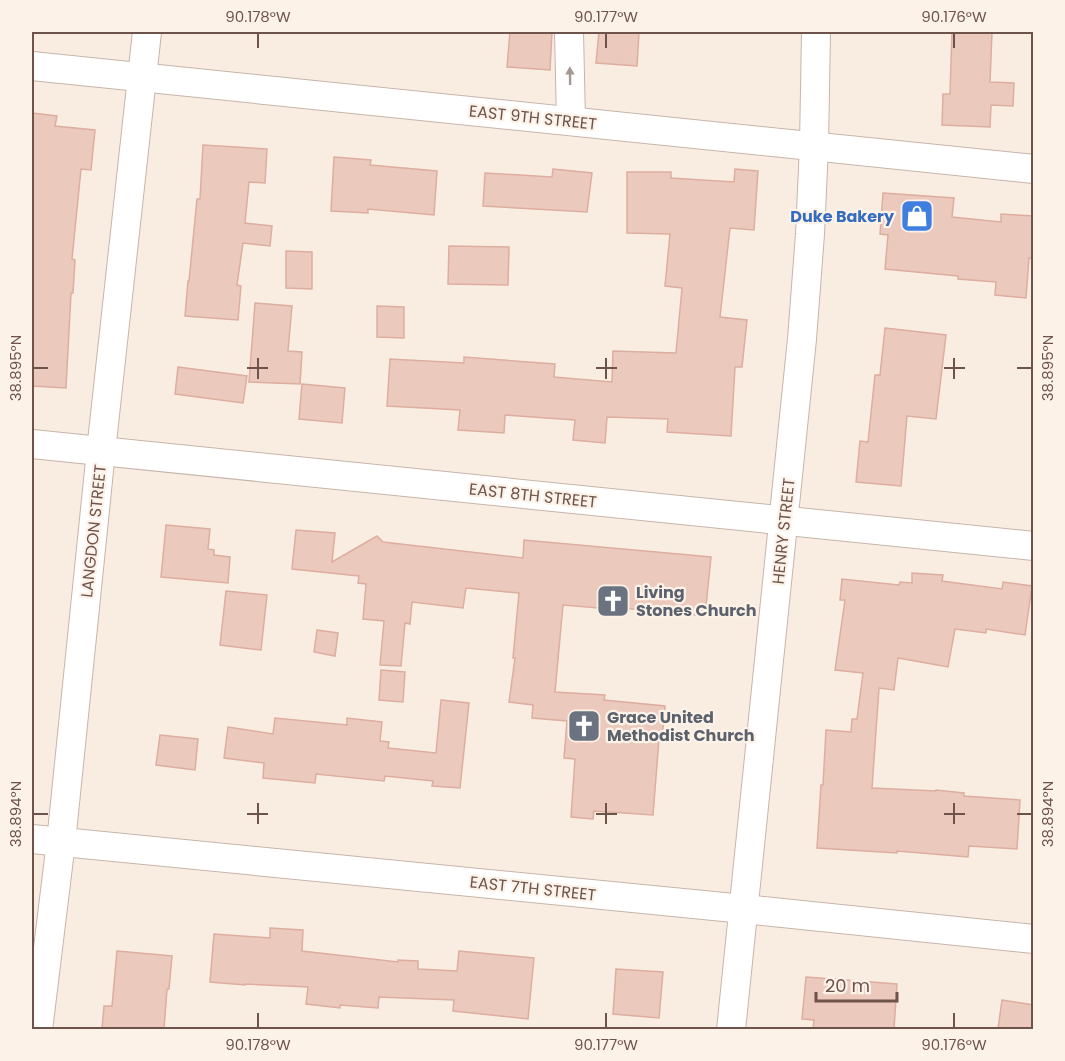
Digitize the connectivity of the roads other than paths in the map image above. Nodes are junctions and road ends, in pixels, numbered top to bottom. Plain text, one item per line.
1 (147, 32) edge
2 (569, 32) edge
3 (816, 32) edge
4 (32, 66) edge
5 (142, 78) junction
6 (570, 121) junction
7 (814, 146) junction
8 (1034, 169) edge
9 (32, 444) edge
10 (101, 451) junction
11 (784, 520) junction
12 (1034, 546) edge
13 (32, 839) edge
14 (62, 842) junction
15 (744, 909) junction
16 (1034, 939) edge
17 (38, 1029) edge
18 (731, 1029) edge

1 - 5 street, LANGDON STREET
6 -> 2 street
3 - 7 street, HENRY STREET
4 - 5 street, EAST 9TH STREET
5 - 6 street, EAST 9TH STREET
5 - 10 street, LANGDON STREET
6 - 7 street, EAST 9TH STREET
7 - 8 street, EAST 9TH STREET
7 - 11 street, HENRY STREET
9 - 10 street, EAST 8TH STREET
10 - 11 street, EAST 8TH STREET
10 - 14 street, LANGDON STREET
11 - 12 street, EAST 8TH STREET
11 - 15 street, HENRY STREET
13 - 14 street, EAST 7TH STREET
14 - 15 street, EAST 7TH STREET
14 - 17 street, LANGDON STREET
15 - 16 street, EAST 7TH STREET
15 - 18 street, HENRY STREET

